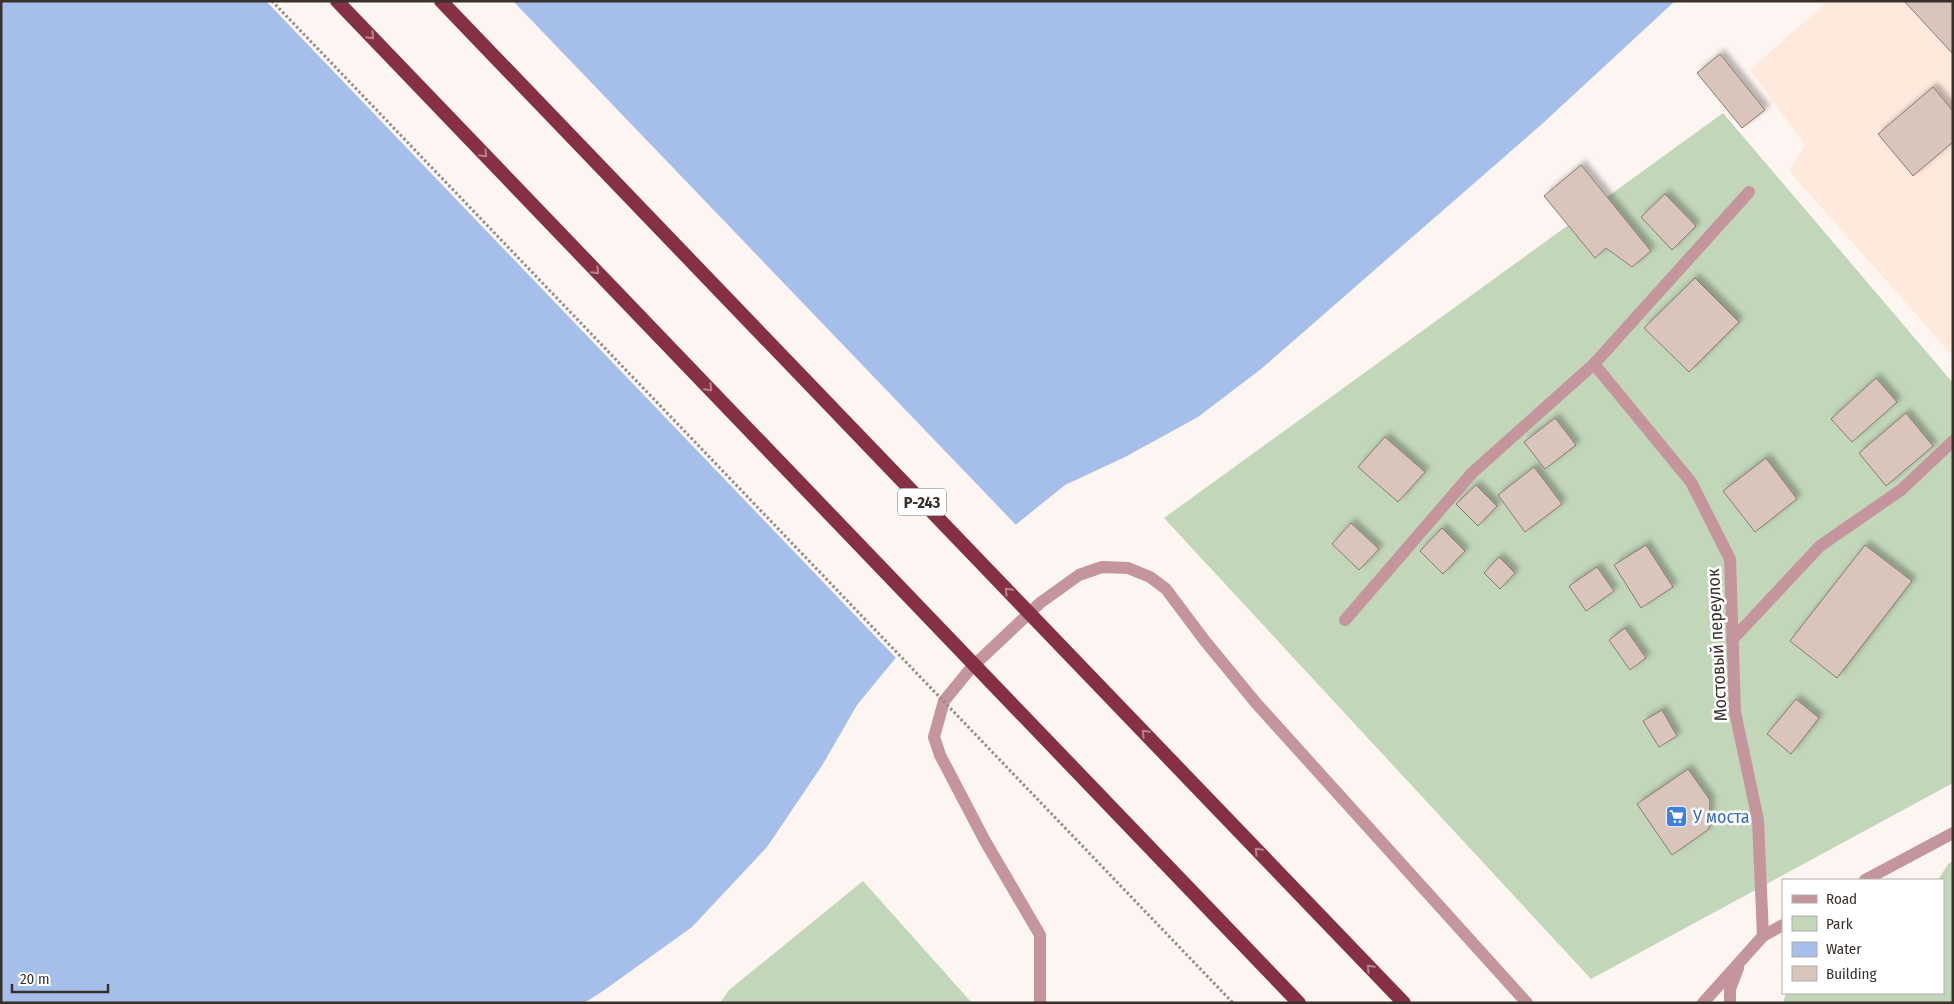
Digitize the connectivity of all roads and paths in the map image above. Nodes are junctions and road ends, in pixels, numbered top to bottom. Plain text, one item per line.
1 (272, 1) edge
2 (337, 1) edge
3 (441, 1) edge
4 (1749, 192) dead end
5 (1594, 364) junction
6 (1953, 441) edge
7 (1344, 620) dead end
8 (1732, 640) junction
9 (1953, 833) edge
10 (1867, 879) edge
11 (1782, 926) edge
12 (1763, 936) junction
13 (1741, 959) junction
14 (1040, 1003) edge
15 (1234, 1003) edge
16 (1299, 1003) edge
17 (1404, 1003) edge
18 (1527, 1003) edge
19 (1703, 1003) edge
20 (1730, 1003) edge

1 - 15 path, bridge
2 -> 16 highway, bridge
17 -> 3 highway, Р-243, bridge
4 - 5 street
5 - 7 street
5 - 8 street, Мостовый переулок
6 - 8 street
8 - 12 street, Мостовый переулок
9 - 10 street
11 - 12 street
12 - 13 street
13 - 19 street
13 - 20 street
14 - 18 street

